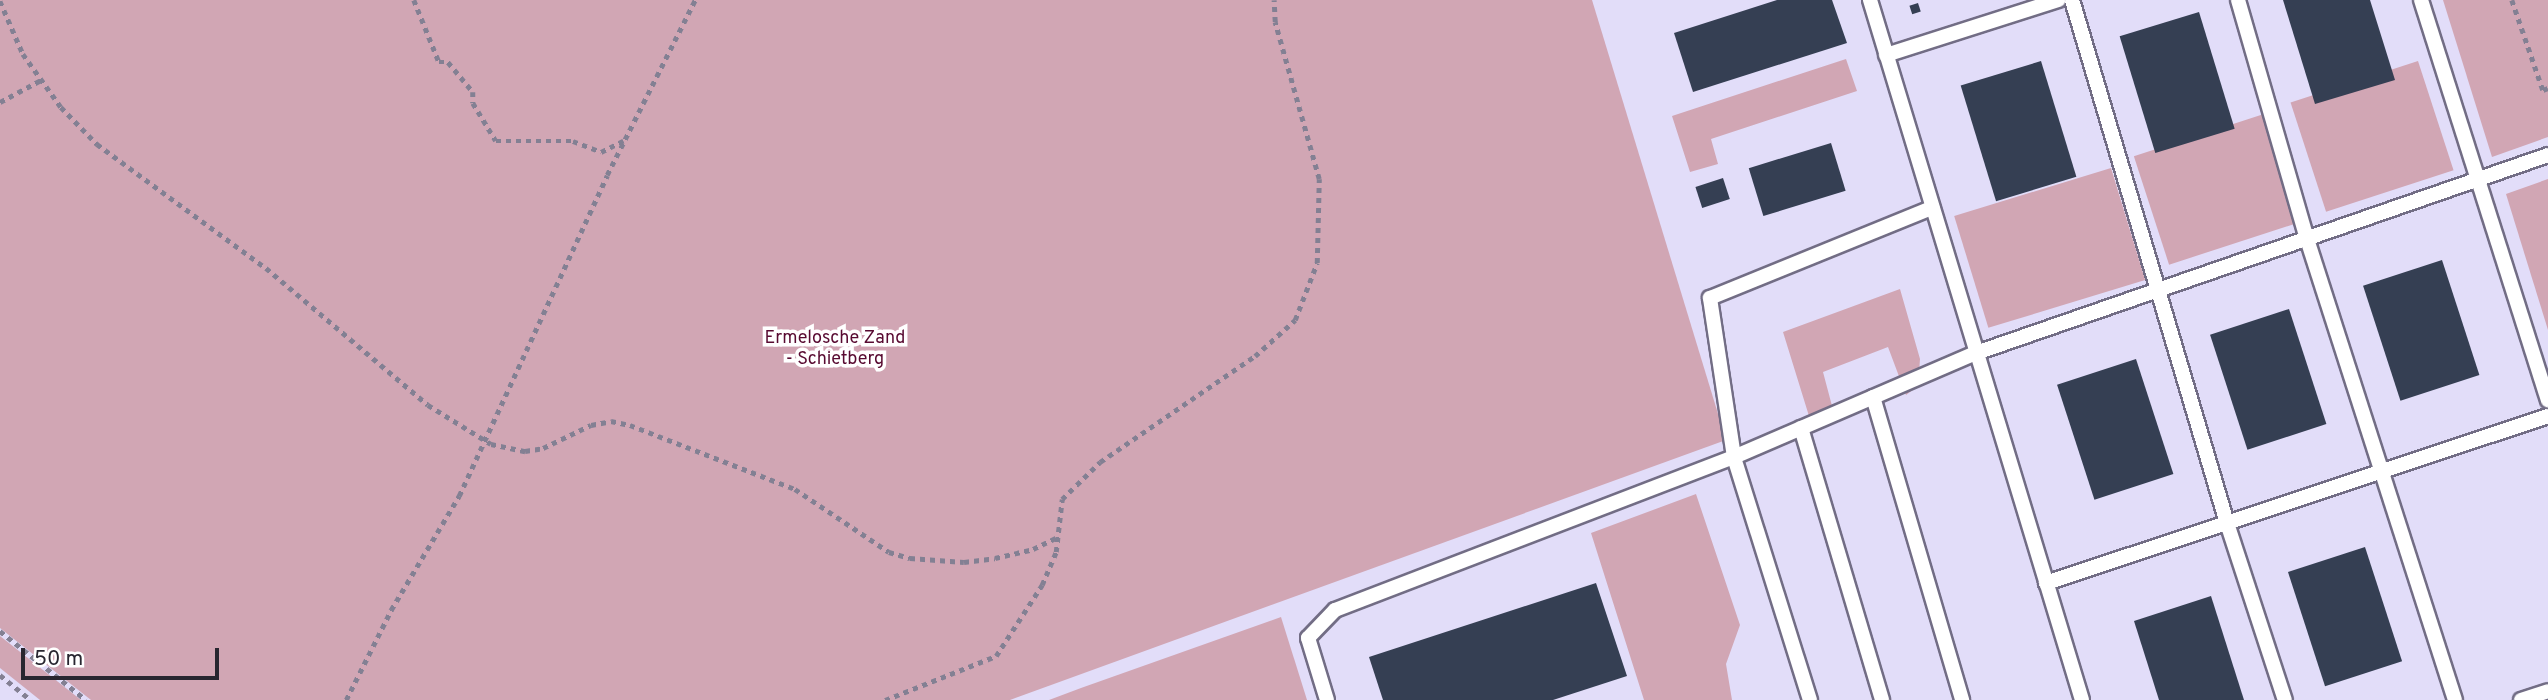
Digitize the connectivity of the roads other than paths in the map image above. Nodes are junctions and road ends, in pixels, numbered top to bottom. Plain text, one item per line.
1 (1870, 0) edge
2 (2058, 0) edge
3 (2072, 0) edge
4 (2238, 0) edge
5 (2421, 0) edge
6 (1886, 55) junction
7 (2548, 155) edge
8 (2479, 180) junction
9 (1932, 208) junction
10 (2307, 239) junction
11 (2157, 291) junction
12 (1976, 353) junction
13 (1873, 397) junction
14 (2548, 400) edge
15 (2548, 416) edge
16 (1801, 428) junction
17 (1734, 457) junction
18 (2381, 471) junction
19 (2227, 523) junction
20 (2046, 583) junction
21 (2548, 692) edge
22 (1327, 700) edge
23 (1810, 700) edge
24 (1882, 700) edge
25 (1962, 700) edge
26 (2082, 700) edge
27 (2285, 700) edge
28 (2455, 700) edge
29 (2521, 700) edge

1 - 6 lane
2 - 6 lane
3 - 11 lane
4 - 10 lane
5 - 8 lane
6 - 9 lane
7 - 8 lane
8 - 10 lane
8 - 14 lane
9 - 12 lane
9 - 17 lane
10 - 11 lane
10 - 18 lane
11 - 12 lane
11 - 19 lane
12 - 13 lane
12 - 20 lane
13 - 16 lane
13 - 25 lane
15 - 18 lane
16 - 17 lane
16 - 24 lane
17 - 22 lane
17 - 23 lane
18 - 19 lane
18 - 28 lane
19 - 20 lane
19 - 27 lane
20 - 26 lane
21 - 29 lane

